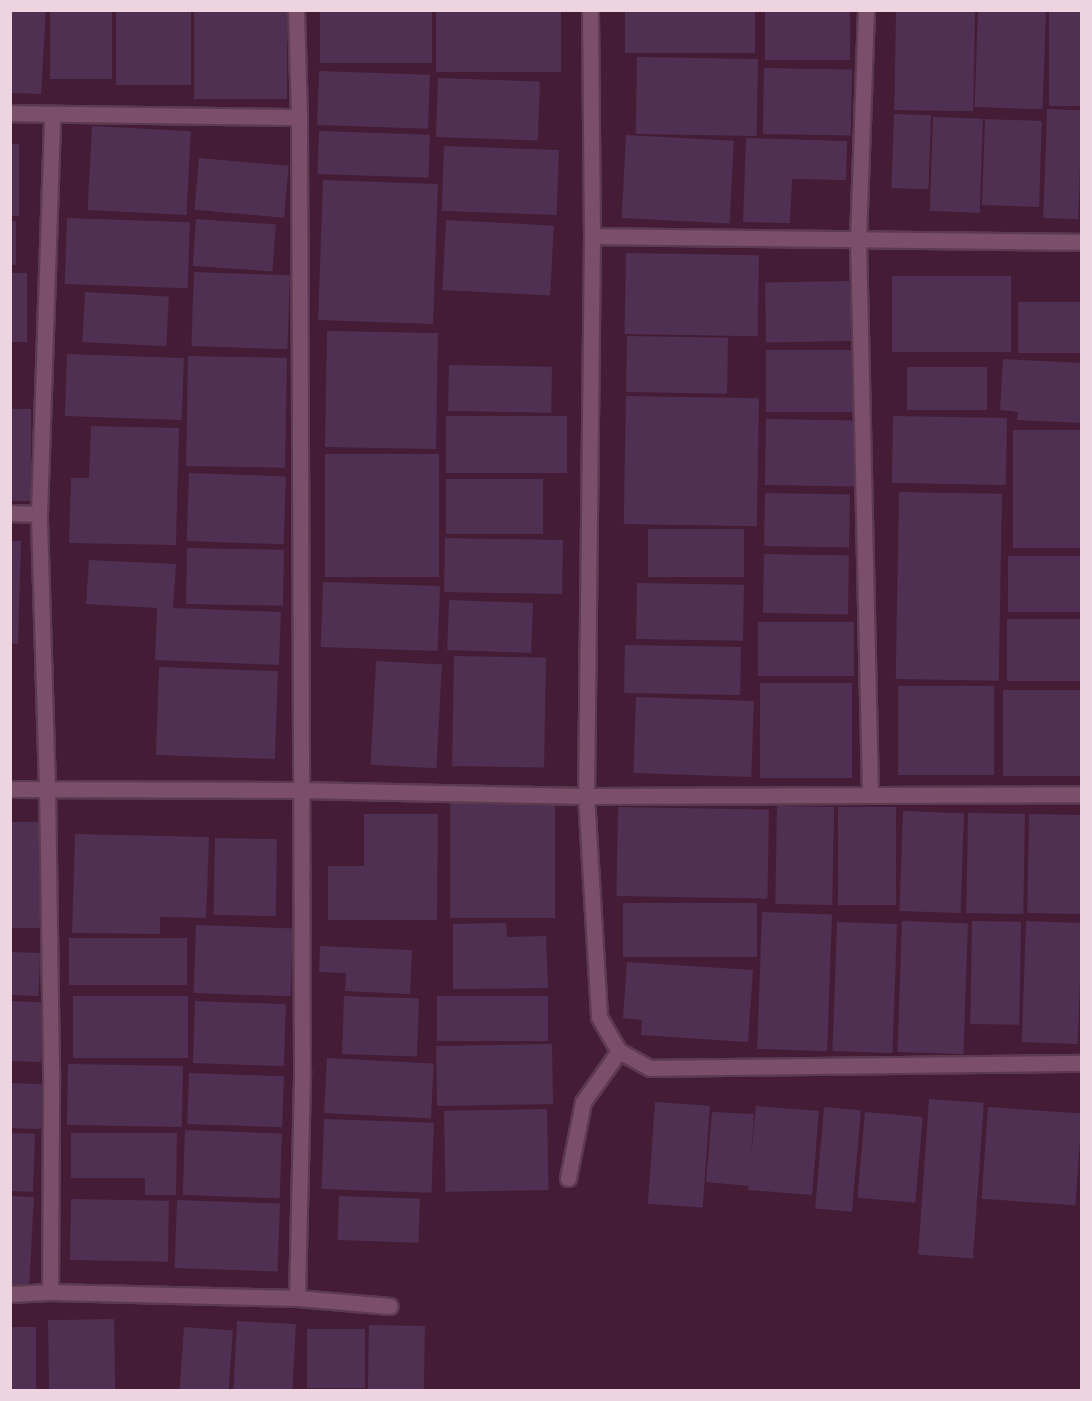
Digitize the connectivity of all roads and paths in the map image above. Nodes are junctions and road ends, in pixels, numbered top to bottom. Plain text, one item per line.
1 (296, 10) edge
2 (590, 10) edge
3 (866, 10) edge
4 (10, 113) edge
5 (52, 114) junction
6 (299, 117) junction
7 (592, 236) junction
8 (858, 239) junction
9 (1082, 242) edge
10 (10, 513) edge
11 (39, 514) junction
12 (10, 789) edge
13 (47, 789) junction
14 (301, 790) junction
15 (870, 794) junction
16 (1082, 794) edge
17 (586, 796) junction
18 (619, 1051) junction
19 (1082, 1063) edge
20 (568, 1178) dead end
21 (50, 1292) junction
22 (10, 1294) edge
23 (297, 1298) junction
24 (390, 1305) dead end

1 - 6 street
2 - 7 street
3 - 8 street
4 - 5 street
5 - 6 street
5 - 11 street
6 - 14 street
7 - 8 street
7 - 17 street
8 - 9 street
8 - 15 street
10 - 11 street
11 - 13 street
12 - 13 street
13 - 14 street
13 - 21 street
14 - 17 street
14 - 23 street
15 - 16 street
15 - 17 street
17 - 18 street
18 - 19 street
18 - 20 street
21 - 22 street
21 - 23 street
23 - 24 street

